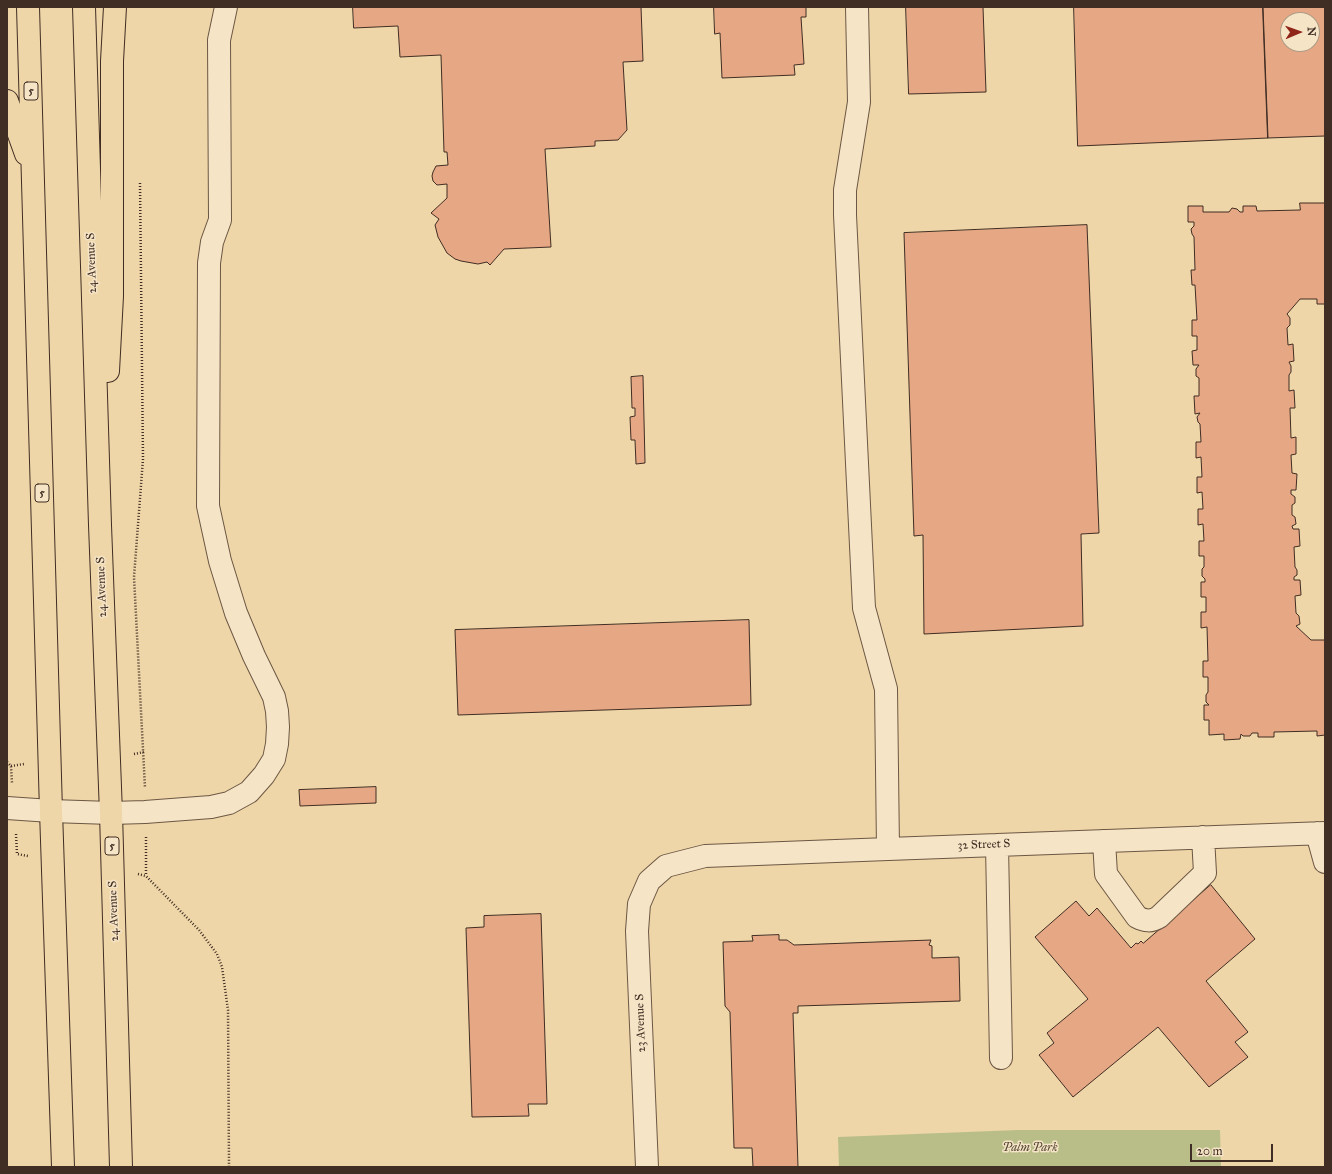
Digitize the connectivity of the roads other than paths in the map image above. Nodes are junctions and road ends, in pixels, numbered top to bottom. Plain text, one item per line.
1 (28, 7) edge
2 (84, 7) edge
3 (115, 7) edge
4 (226, 7) edge
5 (857, 7) edge
6 (7, 101) edge
7 (33, 174) junction
8 (100, 526) junction
9 (7, 808) edge
10 (51, 811) junction
11 (111, 812) junction
12 (1321, 833) edge
13 (1203, 838) junction
14 (1104, 841) junction
15 (997, 845) junction
16 (888, 848) junction
17 (1325, 862) edge
18 (649, 881) joint
19 (1001, 1058) dead end
20 (63, 1167) edge
21 (121, 1167) edge
22 (647, 1167) edge

1 - 7 main road, 5
2 - 8 main road, 24 Avenue S / 5
3 - 8 main road
4 - 11 street
5 - 16 street
6 - 7 main road
7 - 10 main road, 5
8 - 11 main road, 24 Avenue S / 5
9 - 10 street
10 - 11 street
10 - 20 main road, 5
11 - 21 main road, 24 Avenue S / 5
12 - 13 street, 32 Street S
12 - 17 street
13 - 14 street, 32 Street S
13 - 14 street
14 - 15 street, 32 Street S
15 - 16 street, 32 Street S
15 - 19 street
16 - 18 street, 32 Street S
18 - 22 street, 23 Avenue S

